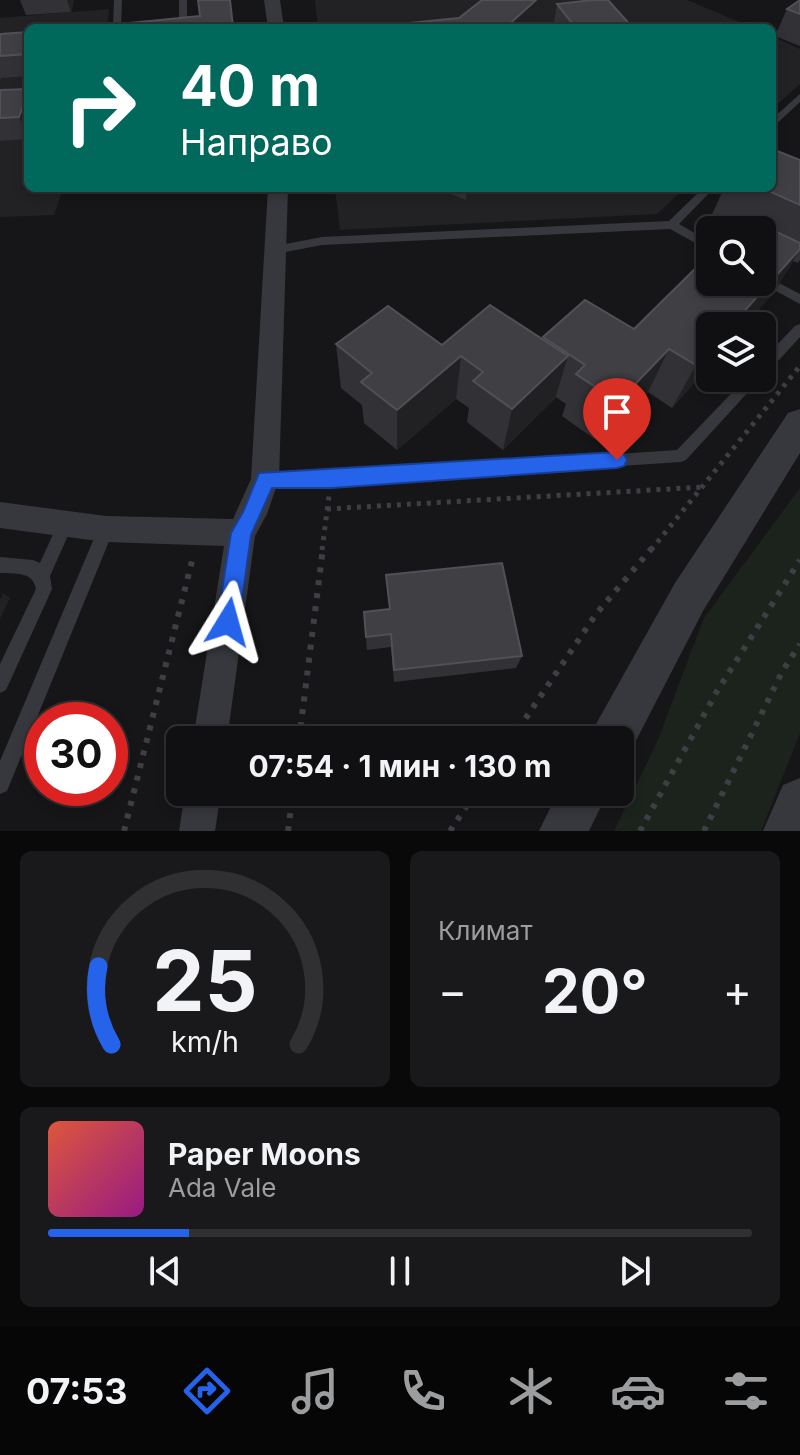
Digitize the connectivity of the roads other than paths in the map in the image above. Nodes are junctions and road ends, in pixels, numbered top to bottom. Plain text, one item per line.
1 (118, 0) edge
2 (183, 0) edge
3 (272, 0) edge
4 (117, 24) edge
5 (183, 24) edge
6 (275, 24) edge
7 (800, 97) edge
8 (776, 121) edge
9 (278, 192) edge
10 (705, 192) edge
11 (672, 225) junction
12 (696, 239) edge
13 (275, 250) junction
14 (776, 286) edge
15 (800, 300) edge
16 (800, 329) edge
17 (776, 354) edge
18 (741, 392) edge
19 (800, 423) edge
20 (265, 479) junction
21 (0, 515) edge
22 (65, 524) junction
23 (106, 529) junction
24 (241, 533) junction
25 (0, 565) edge
26 (42, 576) junction
27 (0, 684) edge
28 (212, 726) edge
29 (620, 726) edge
30 (0, 784) edge
31 (800, 802) edge
32 (201, 806) edge
33 (576, 806) edge
34 (197, 831) edge
35 (563, 831) edge
36 (787, 831) edge

1 - 4 lane
2 - 5 lane
3 - 6 street
7 - 8 lane
9 - 13 street
10 - 11 lane
11 - 12 lane
11 - 13 lane
13 - 20 street
14 - 15 lane
16 - 17 lane
18 - 20 lane
19 - 29 street
20 - 24 street
21 - 22 street
22 - 23 street
22 - 26 lane
23 - 24 street
23 - 30 lane
24 - 28 street
25 - 26 lane
26 - 27 lane
31 - 36 street
32 - 34 street
33 - 35 street

